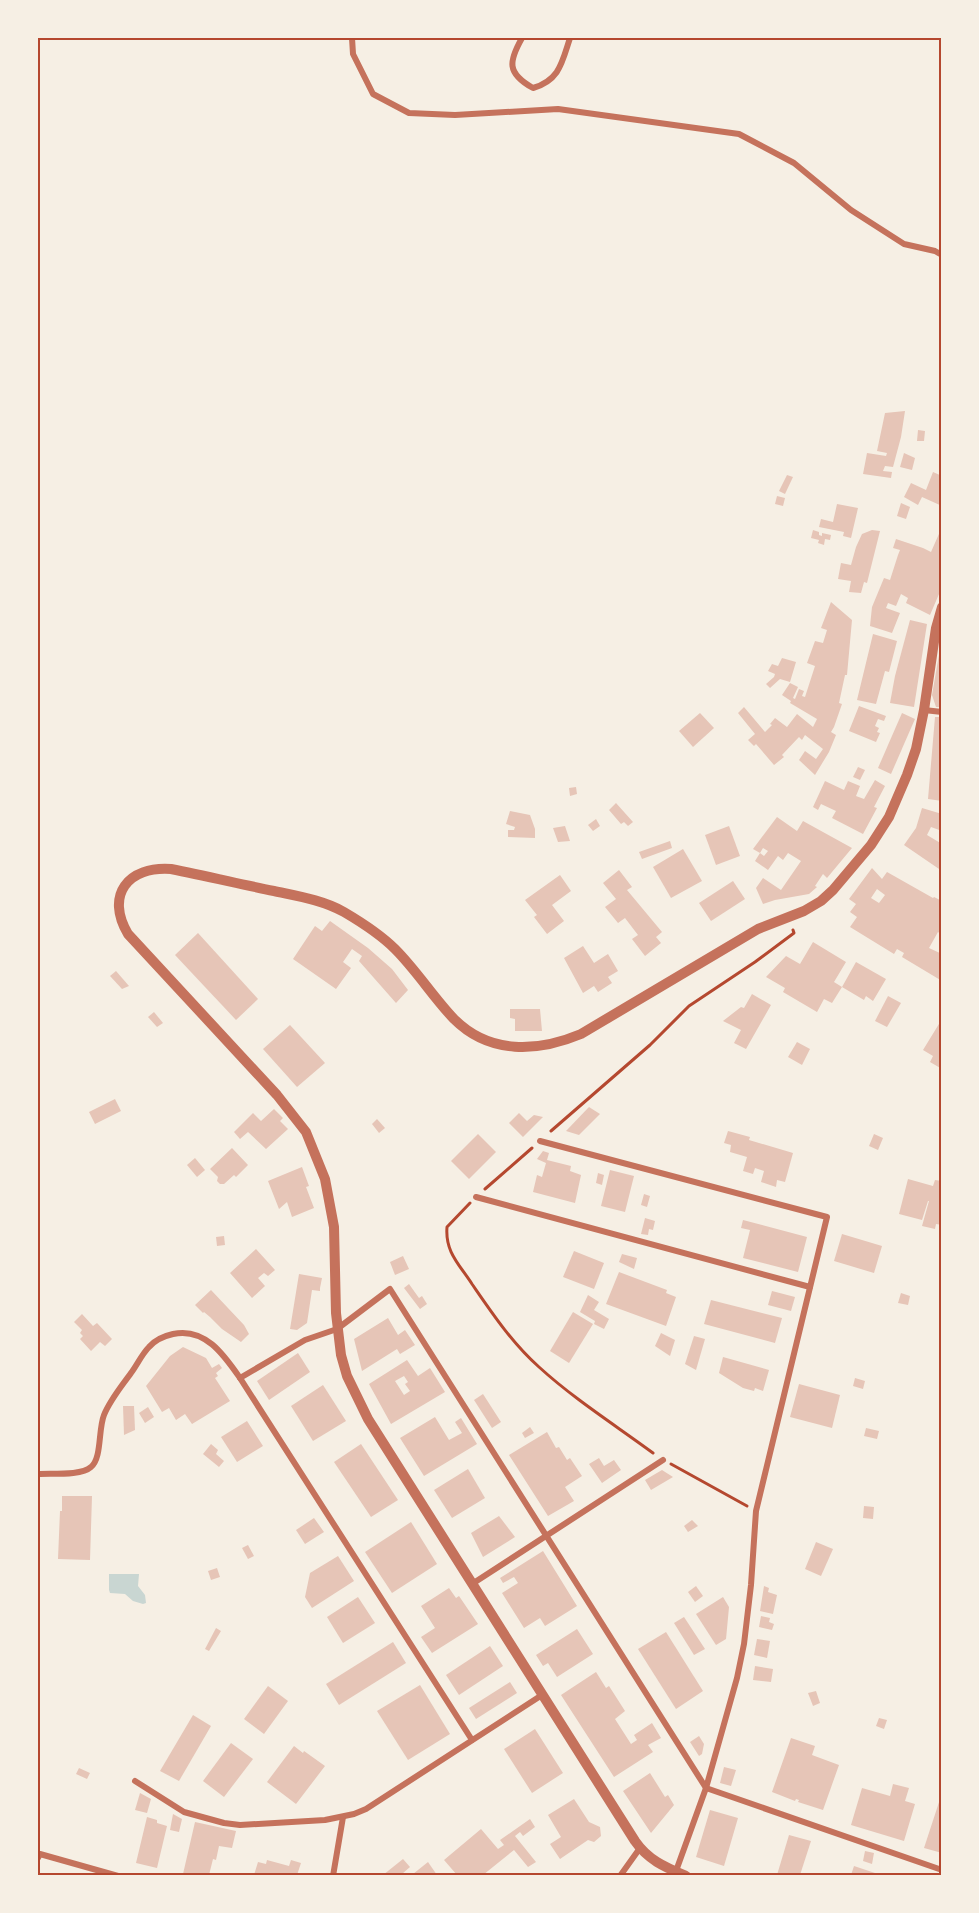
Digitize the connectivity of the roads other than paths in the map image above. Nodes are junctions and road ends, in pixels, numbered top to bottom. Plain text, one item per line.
1 (352, 38) edge
2 (522, 38) edge
3 (570, 38) edge
4 (942, 255) edge
5 (942, 607) edge
6 (924, 710) junction
7 (942, 712) edge
8 (540, 1141) dead end
9 (476, 1197) dead end
10 (810, 1287) junction
11 (337, 1329) junction
12 (240, 1378) junction
13 (663, 1460) dead end
14 (38, 1474) edge
15 (546, 1535) junction
16 (472, 1584) junction
17 (542, 1695) junction
18 (472, 1740) junction
19 (135, 1781) dead end
20 (706, 1788) junction
21 (343, 1816) junction
22 (640, 1848) junction
23 (38, 1858) edge
24 (942, 1870) edge
25 (676, 1871) junction
26 (118, 1875) edge
27 (333, 1875) edge
28 (620, 1875) edge
29 (686, 1875) edge

1 - 4 street
2 - 3 street
5 - 6 street
6 - 7 street
6 - 11 street
8 - 10 street
9 - 10 street
10 - 20 street
11 - 12 street
11 - 15 street
11 - 16 street
12 - 14 street
12 - 18 street
13 - 15 street
15 - 16 street
15 - 20 street
16 - 17 street
17 - 18 street
17 - 22 street
18 - 21 street
19 - 21 street
20 - 24 street
20 - 25 street
21 - 27 street
22 - 25 street
22 - 28 street
23 - 26 street
25 - 29 street

